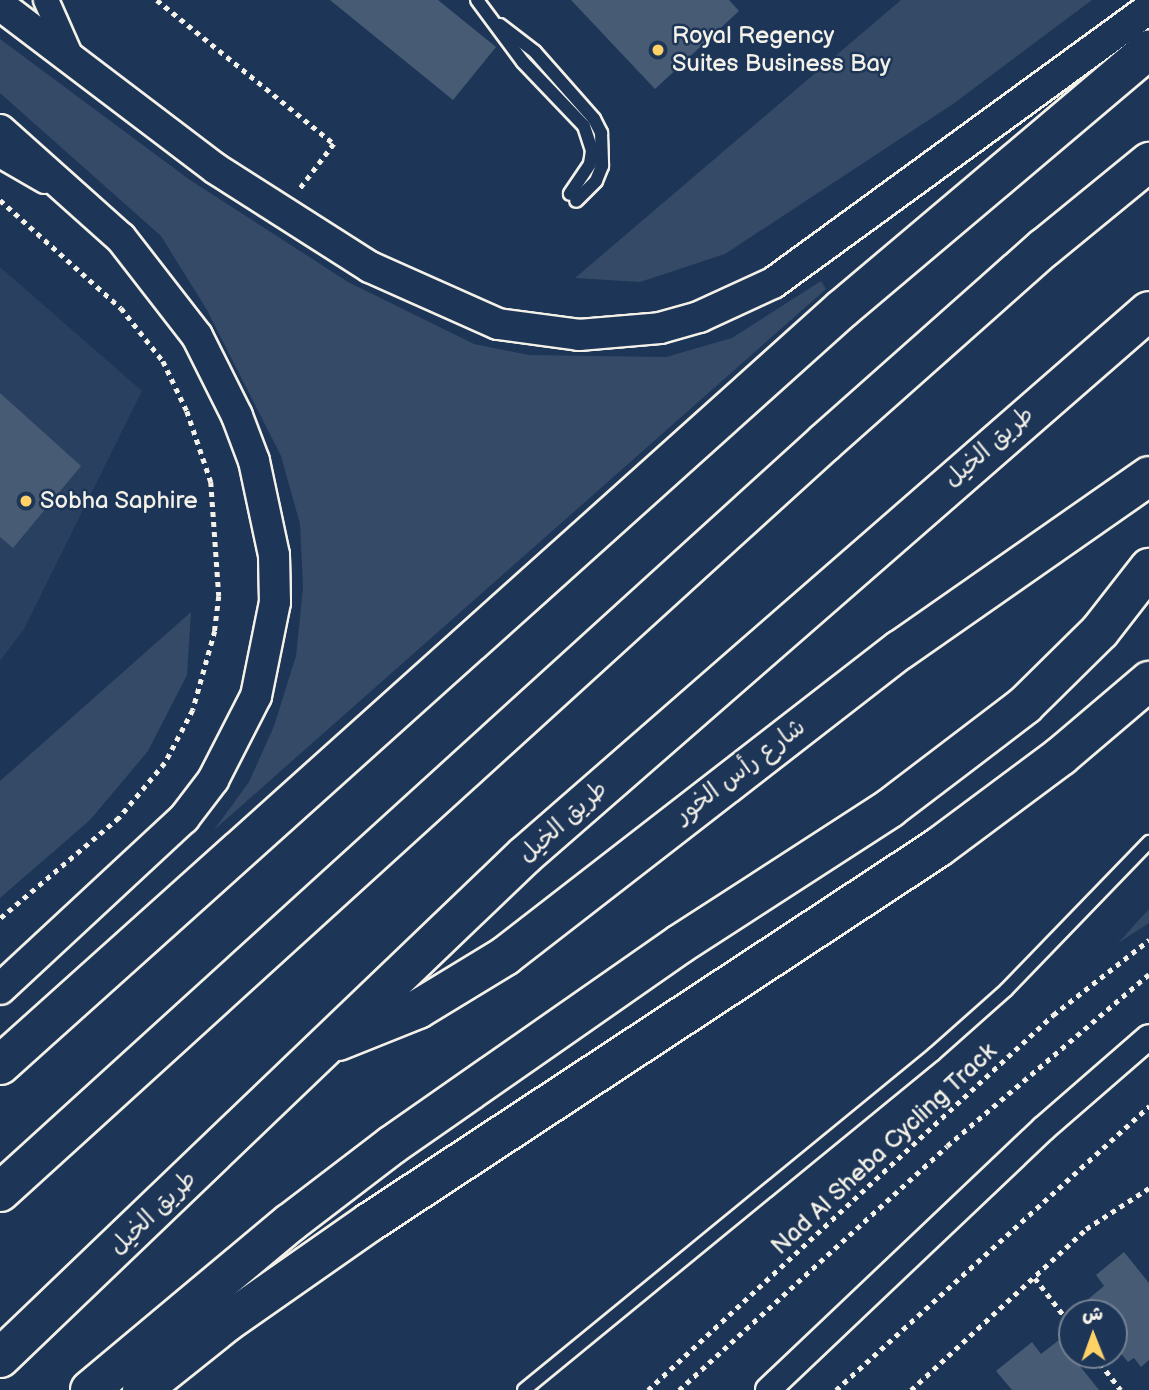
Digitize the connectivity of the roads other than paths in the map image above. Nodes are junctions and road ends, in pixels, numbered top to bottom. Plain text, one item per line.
1 (46, 0) edge
2 (477, 0) edge
3 (0, 5) edge
4 (1149, 9) edge
5 (1149, 50) edge
6 (74, 62) junction
7 (0, 130) edge
8 (0, 155) edge
9 (1149, 162) edge
10 (573, 198) dead end
11 (91, 209) junction
12 (1149, 311) edge
13 (1149, 476) edge
14 (1149, 568) edge
15 (1149, 681) edge
16 (1149, 842) edge
17 (0, 989) edge
18 (1149, 1037) edge
19 (323, 1046) junction
20 (0, 1065) edge
21 (0, 1192) edge
22 (0, 1358) edge
23 (90, 1390) edge
24 (142, 1390) edge
25 (524, 1390) edge
26 (768, 1390) edge

1 - 6 street
2 - 10 lane
3 - 6 street
4 - 6 street
5 - 20 highway
7 - 11 street
8 - 11 street
9 - 21 highway
11 - 17 street
12 - 19 highway, طريق الخيل
13 - 19 highway, شارع رأس الخور
14 - 23 highway
15 - 24 highway
16 - 25 lane
18 - 26 street
19 - 22 highway, طريق الخيل

